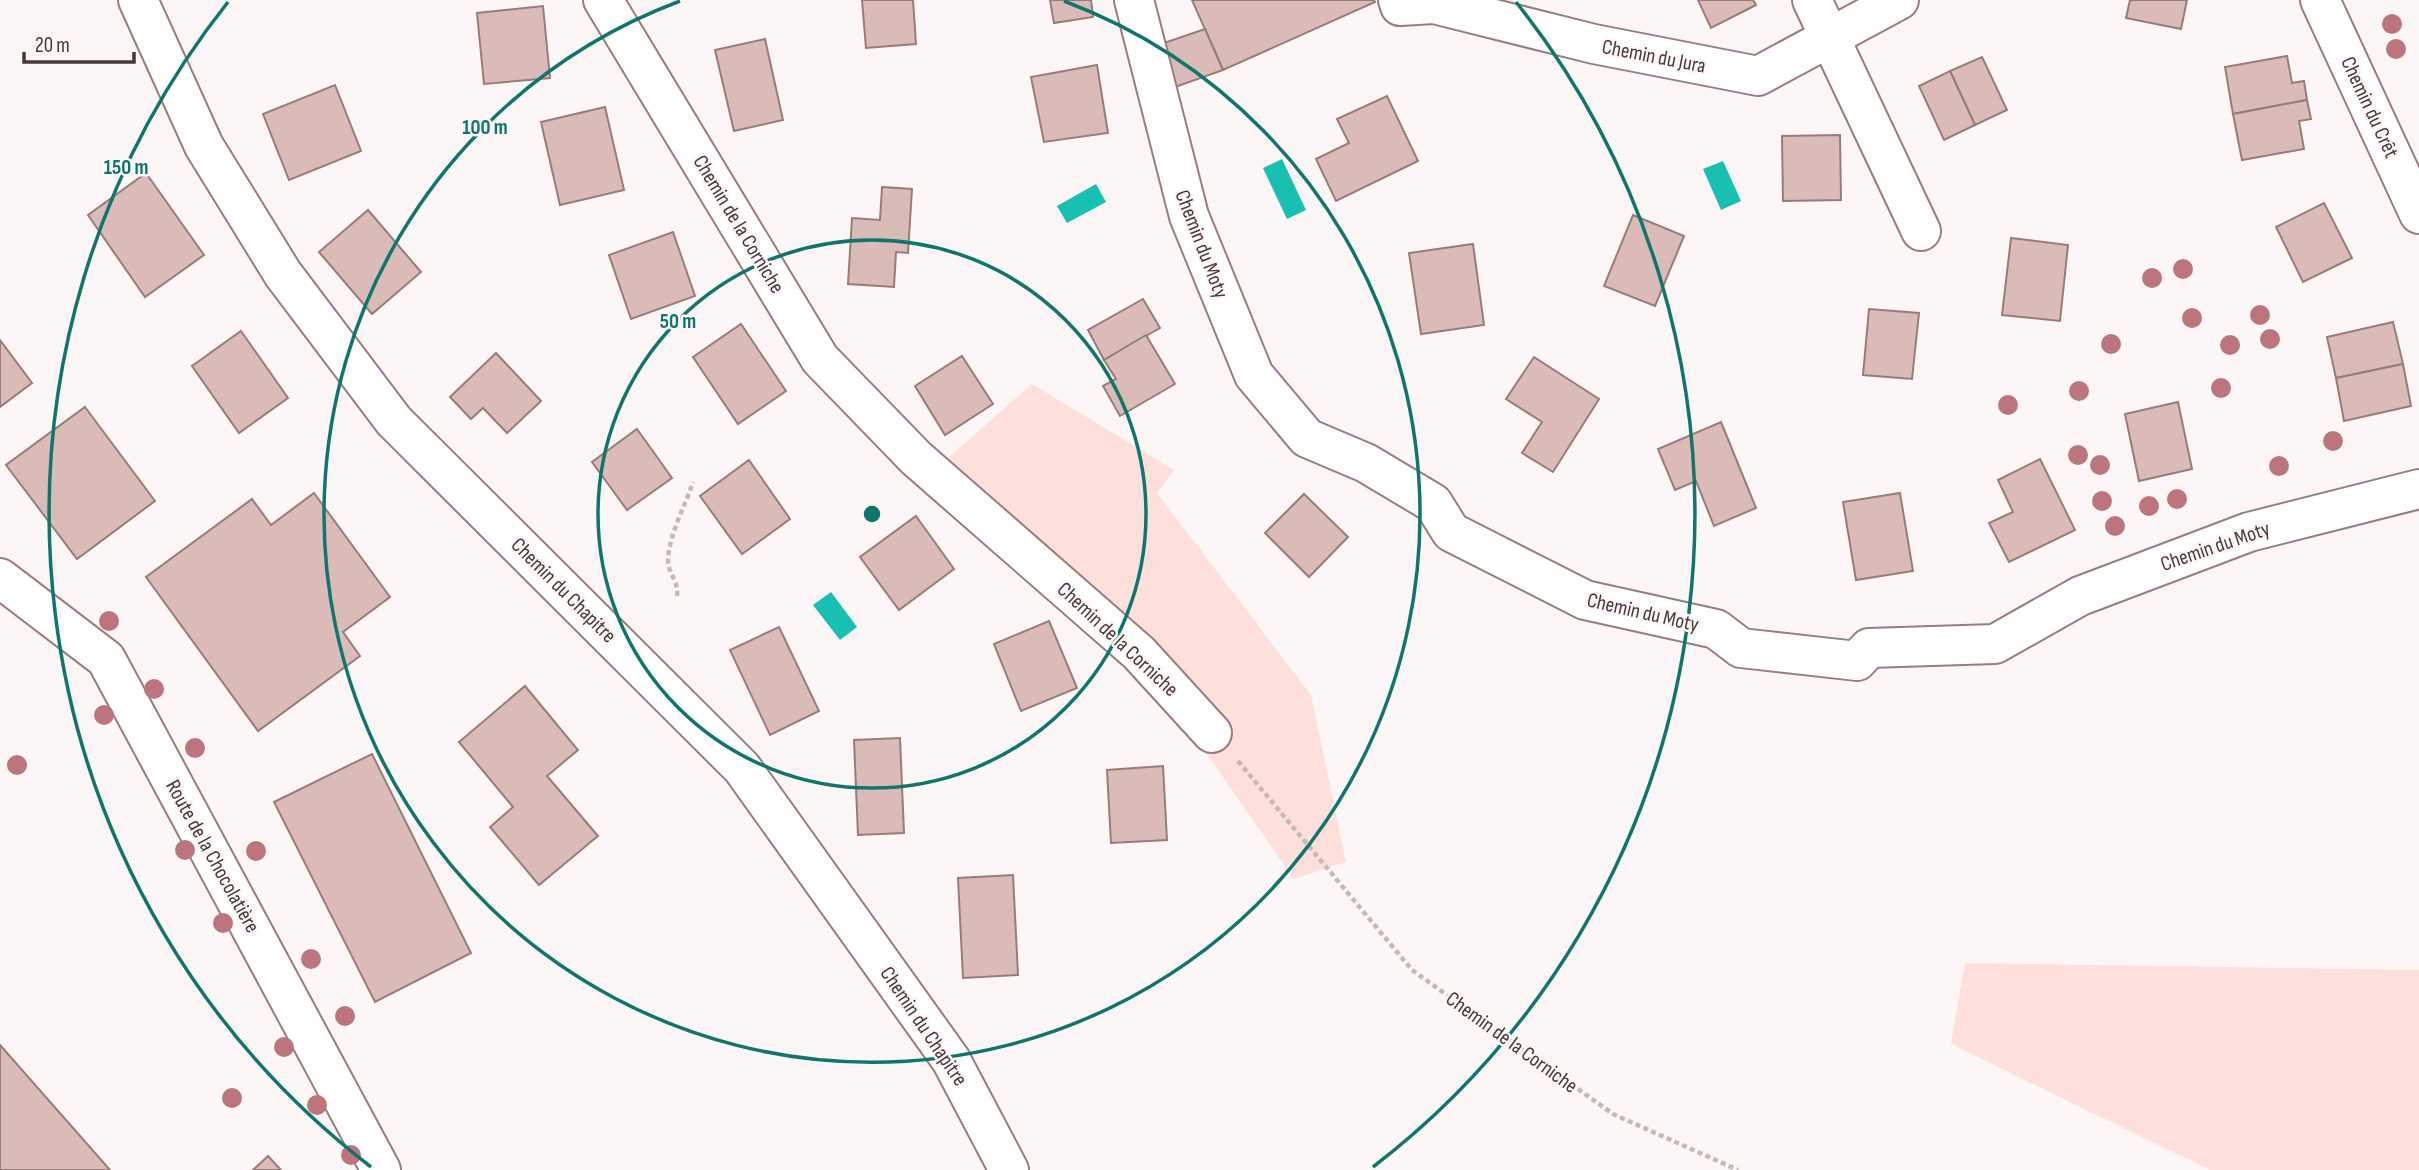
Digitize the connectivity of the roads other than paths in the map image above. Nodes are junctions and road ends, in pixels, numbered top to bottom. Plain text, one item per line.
1 (138, 0) edge
2 (603, 0) edge
3 (1133, 0) edge
4 (1398, 0) edge
5 (1812, 0) edge
6 (1899, 0) edge
7 (2320, 0) edge
8 (1830, 35) junction
9 (2419, 214) edge
10 (1921, 231) dead end
11 (2419, 489) edge
12 (0, 578) edge
13 (1212, 733) road end
14 (381, 1170) edge
15 (1009, 1170) edge

1 - 15 street, Chemin du Chapitre
2 - 13 street, Chemin de la Corniche
3 - 11 street, Chemin du Moty
4 - 8 street, Chemin du Jura
5 - 8 street
6 - 8 street, Chemin du Jura
7 - 9 street, Chemin du Crêt
8 - 10 street
12 - 14 street, Route de la Chocolatière

